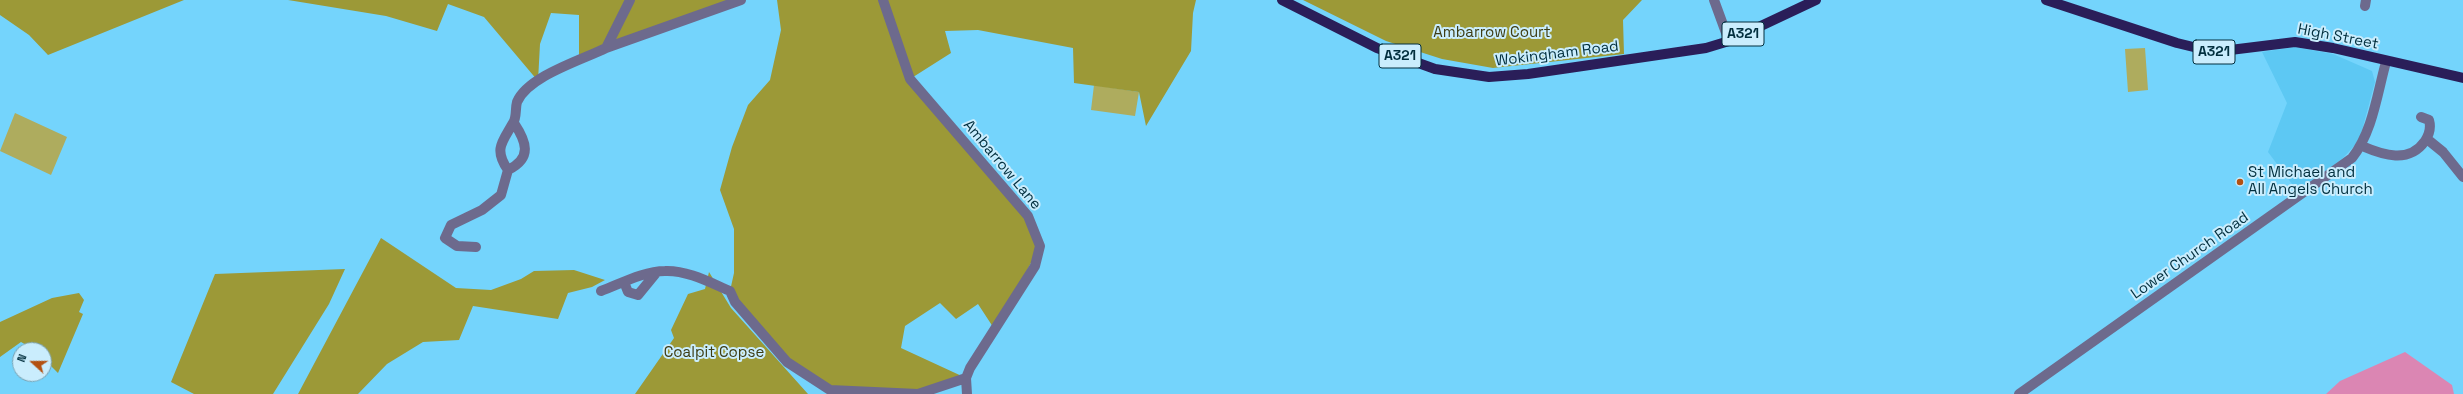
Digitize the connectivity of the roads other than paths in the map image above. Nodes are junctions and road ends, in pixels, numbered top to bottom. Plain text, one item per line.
1 (630, 0) edge
2 (740, 0) edge
3 (883, 0) edge
4 (1282, 0) edge
5 (1714, 0) edge
6 (1816, 0) edge
7 (2046, 0) edge
8 (1729, 41) junction
9 (606, 48) junction
10 (2386, 62) junction
11 (2463, 78) edge
12 (2421, 117) dead end
13 (514, 123) junction
14 (2427, 139) junction
15 (2362, 146) junction
16 (508, 170) junction
17 (2463, 177) edge
18 (476, 247) dead end
19 (656, 273) junction
20 (624, 282) junction
21 (600, 291) dead end
22 (966, 378) junction
23 (967, 394) edge
24 (2019, 394) edge

1 - 9 street
2 - 9 street
3 - 22 street, Ambarrow Lane
4 - 8 main road, Wokingham Road / A321
5 - 8 street
6 - 8 main road, Wokingham Road / A321
7 - 10 main road, High Street / A321
9 - 13 street
10 - 11 main road, High Street / A321
10 - 15 street, Lower Church Road
12 - 14 street
13 - 16 street
13 - 16 street
14 - 15 street
14 - 17 street
15 - 24 street, Lower Church Road
16 - 18 street
19 - 20 street
19 - 20 street
19 - 22 street
20 - 21 street
22 - 23 street

